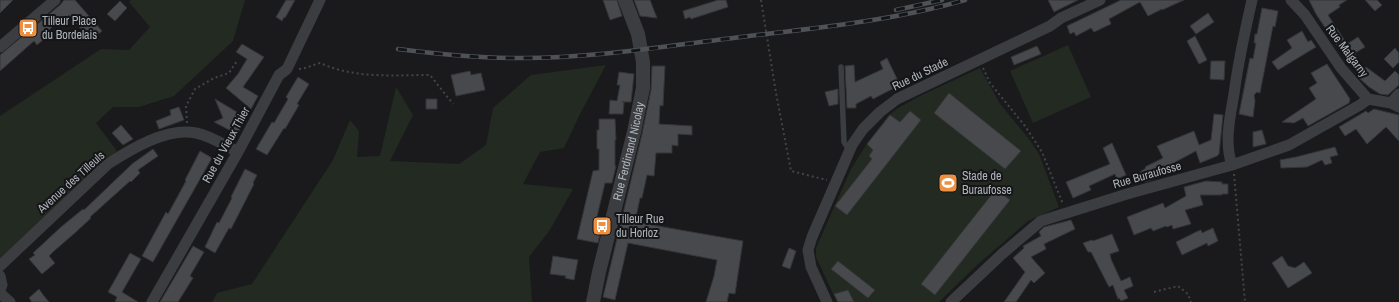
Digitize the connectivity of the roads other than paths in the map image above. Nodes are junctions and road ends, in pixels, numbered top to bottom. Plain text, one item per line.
1 (55, 0) edge
2 (320, 0) edge
3 (625, 0) edge
4 (1100, 0) edge
5 (1252, 0) edge
6 (1291, 0) edge
7 (0, 47) edge
8 (841, 67) dead end
9 (1399, 94) edge
10 (1368, 99) junction
11 (1395, 105) edge
12 (849, 150) junction
13 (238, 152) junction
14 (1232, 165) junction
15 (0, 266) edge
16 (0, 276) edge
17 (0, 290) edge
18 (0, 293) edge
19 (10, 302) edge
20 (152, 302) edge
21 (593, 302) edge
22 (827, 302) edge
23 (951, 302) edge

1 - 7 street
2 - 13 street, Rue du Vieux Thier
3 - 21 street, Rue Ferdinand Nicolay
4 - 12 street, Rue du Stade
5 - 14 street
6 - 10 street, Rue Malgarny
8 - 12 lane
9 - 11 street
10 - 11 street
10 - 14 street, Rue Buraufosse
12 - 22 street, Rue du Stade
13 - 15 street, Avenue des Tilleuls
13 - 20 street, Rue du Vieux Thier
14 - 23 street, Rue Buraufosse
16 - 17 street
18 - 19 street

